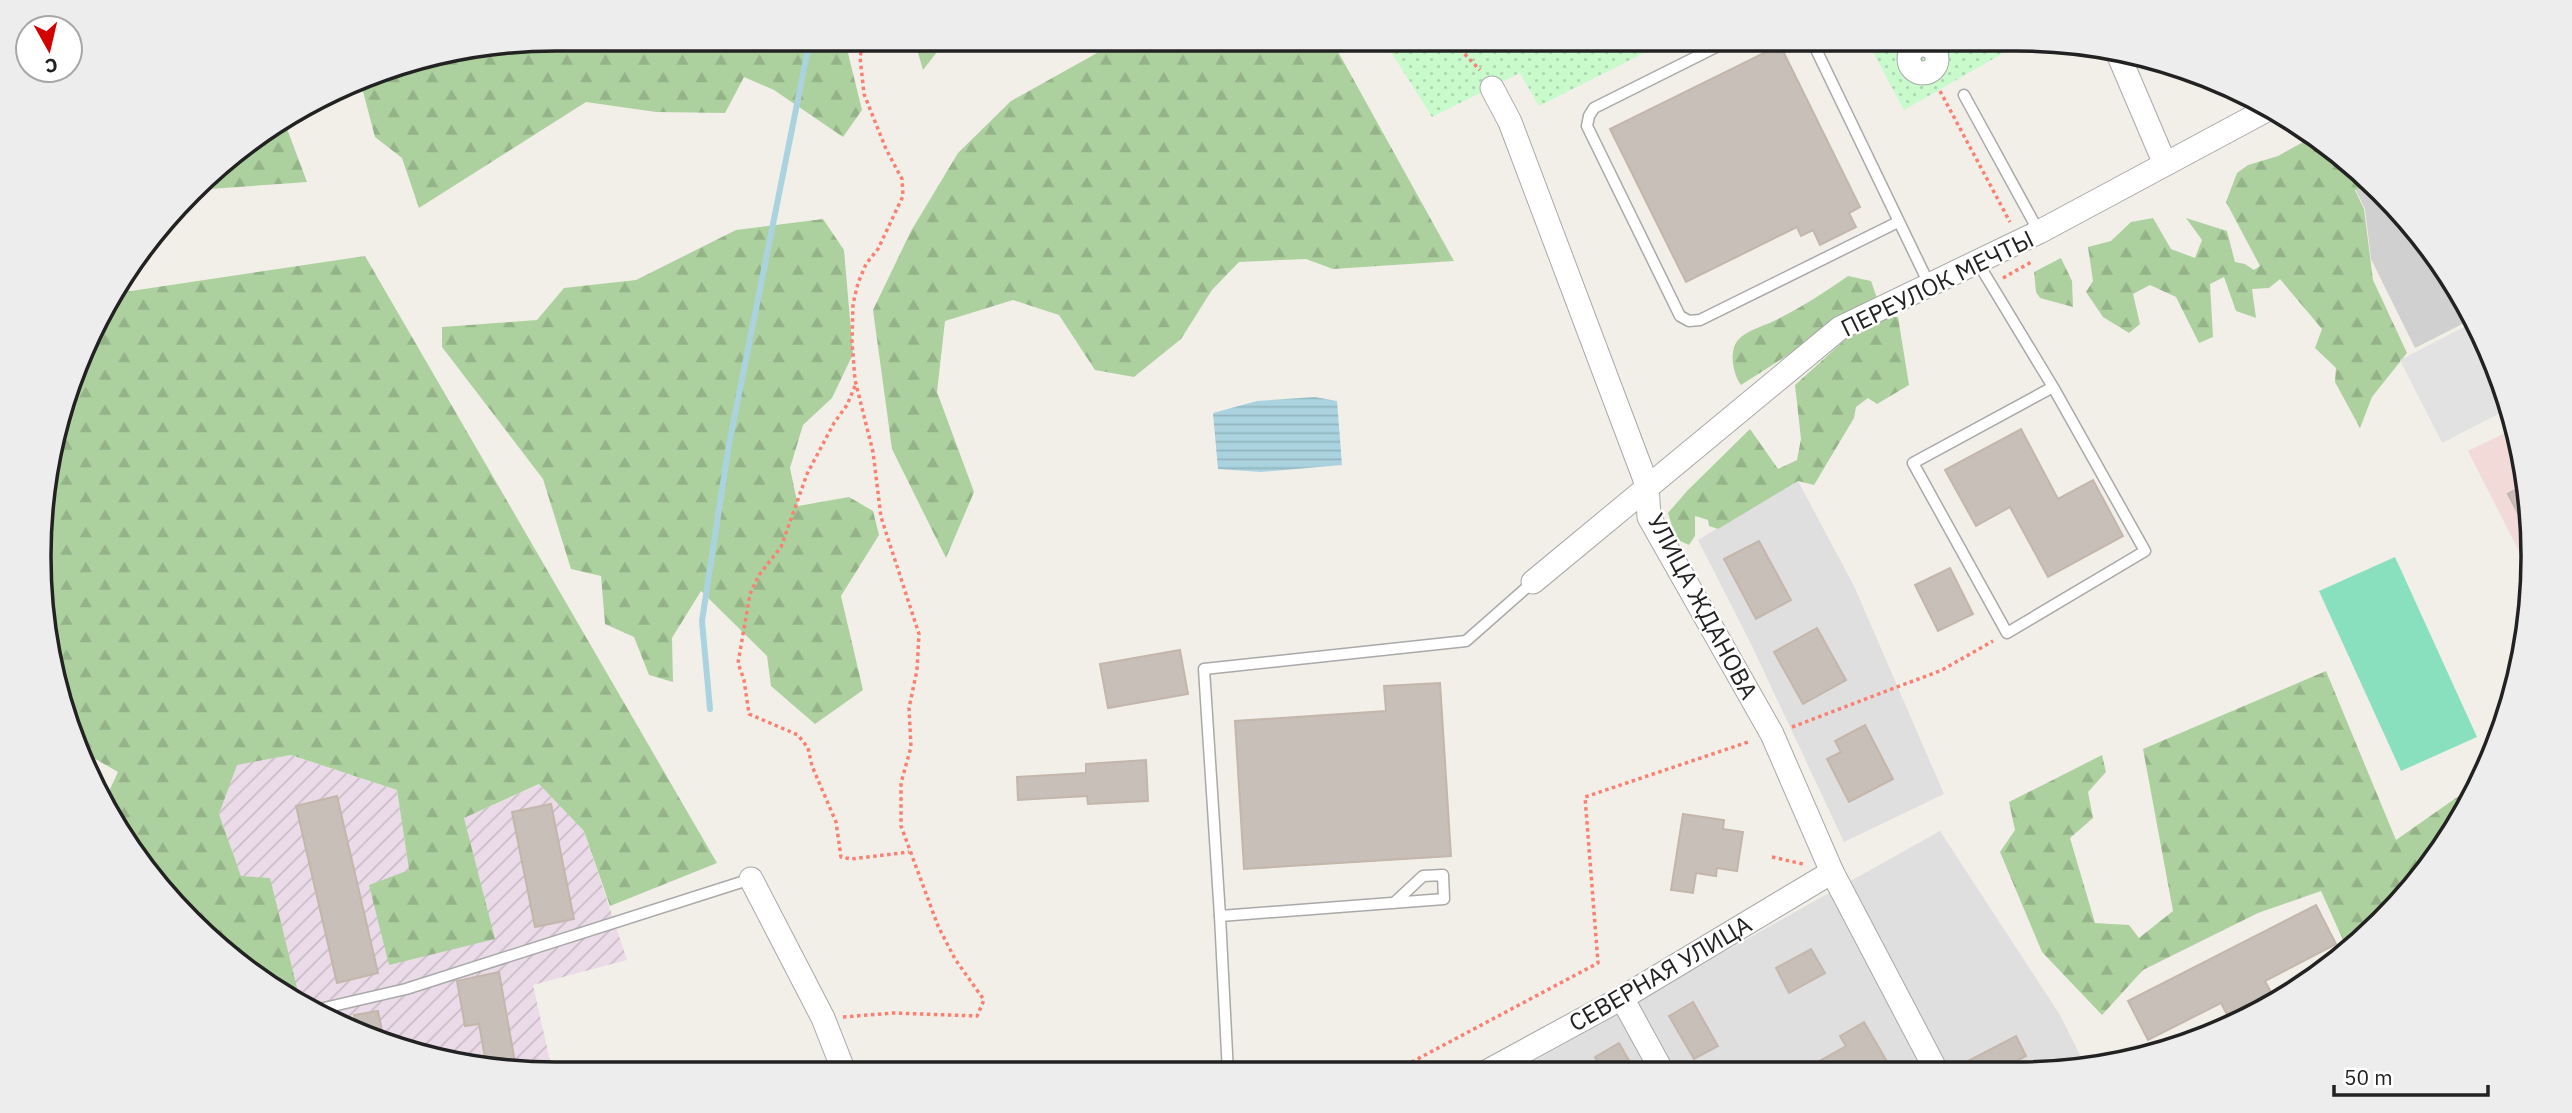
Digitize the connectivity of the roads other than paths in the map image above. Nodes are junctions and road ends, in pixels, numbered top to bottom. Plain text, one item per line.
1 (1705, 51) edge
2 (1817, 51) edge
3 (1909, 51) edge
4 (2122, 62) edge
5 (1935, 81) road end
6 (1492, 88) road end
7 (1964, 95) dead end
8 (2259, 114) edge
9 (2165, 164) junction
10 (1898, 222) junction
11 (2030, 237) junction
12 (1978, 262) junction
13 (1930, 286) junction
14 (2053, 387) junction
15 (1647, 485) junction
16 (1533, 582) joint
17 (1832, 872) junction
18 (751, 878) joint
19 (1394, 903) junction
20 (1220, 916) junction
21 (1622, 998) junction
22 (328, 1007) edge
23 (840, 1062) edge
24 (1227, 1062) edge
25 (1504, 1062) edge
26 (1657, 1062) edge
27 (1932, 1062) edge

1 - 10 lane
2 - 10 lane
3 - 5 street
4 - 9 street
6 - 15 street, УЛИЦА ЖДАНОВА
7 - 11 lane
8 - 9 street, ПЕРЕУЛОК МЕЧТЫ
9 - 11 street, ПЕРЕУЛОК МЕЧТЫ
10 - 13 lane
11 - 12 street, ПЕРЕУЛОК МЕЧТЫ
12 - 13 street, ПЕРЕУЛОК МЕЧТЫ
12 - 14 lane
13 - 15 street, ПЕРЕУЛОК МЕЧТЫ
14 - 14 lane
15 - 16 street, ПЕРЕУЛОК МЕЧТЫ
15 - 17 street, УЛИЦА ЖДАНОВА
16 - 20 lane
17 - 21 street, СЕВЕРНАЯ УЛИЦА
17 - 27 street, УЛИЦА ЖДАНОВА
18 - 22 lane
18 - 23 street
19 - 19 lane
19 - 20 lane
20 - 24 lane
21 - 25 street, СЕВЕРНАЯ УЛИЦА
21 - 26 street

